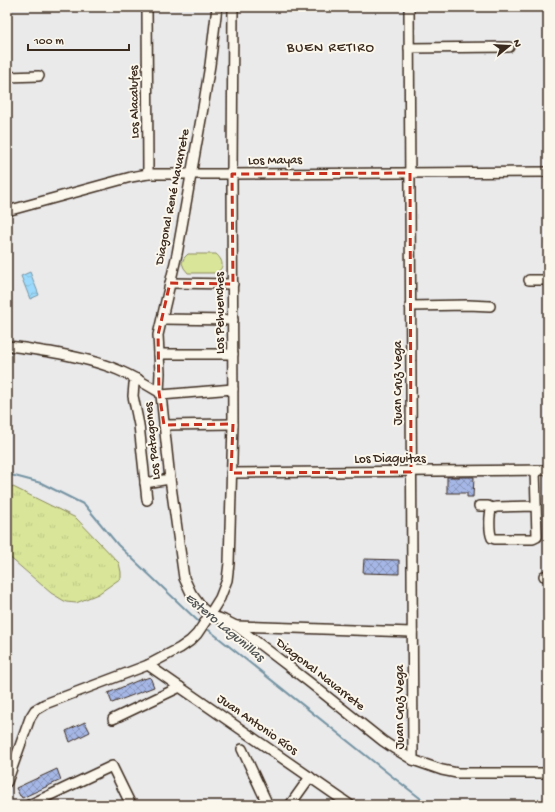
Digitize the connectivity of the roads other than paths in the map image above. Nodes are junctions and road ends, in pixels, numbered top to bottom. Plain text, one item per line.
1 (147, 7) edge
2 (217, 7) edge
3 (233, 7) edge
4 (409, 7) edge
5 (509, 47) dead end
6 (409, 48) junction
7 (39, 76) dead end
8 (7, 77) edge
9 (410, 172) junction
10 (548, 172) edge
11 (148, 174) junction
12 (190, 174) junction
13 (232, 174) junction
14 (7, 211) edge
15 (529, 280) dead end
16 (548, 280) edge
17 (170, 283) junction
18 (232, 284) junction
19 (410, 306) junction
20 (490, 306) dead end
21 (162, 319) junction
22 (233, 320) junction
23 (7, 346) edge
24 (159, 354) junction
25 (233, 354) junction
26 (138, 379) junction
27 (233, 389) junction
28 (160, 393) junction
29 (233, 424) junction
30 (164, 425) junction
31 (535, 470) junction
32 (548, 470) edge
33 (411, 472) junction
34 (231, 473) junction
35 (170, 479) junction
36 (145, 483) junction
37 (147, 500) dead end
38 (479, 506) dead end
39 (536, 506) junction
40 (492, 508) junction
41 (207, 618) junction
42 (236, 626) junction
43 (412, 632) junction
44 (148, 665) junction
45 (180, 687) junction
46 (113, 719) dead end
47 (242, 750) dead end
48 (413, 760) junction
49 (548, 773) edge
50 (310, 777) junction
51 (7, 782) edge
52 (30, 805) edge
53 (130, 805) edge
54 (268, 805) edge
55 (290, 805) edge
56 (350, 805) edge

1 - 11 street, Los Alacalufes
2 - 12 street, Diagonal René Navarrete
3 - 13 street, Los Pehuenches
4 - 6 street, Juan Cruz Vega
5 - 6 street
6 - 9 street, Juan Cruz Vega
7 - 8 street
9 - 10 street, Los Mayas
9 - 13 street, Los Mayas
9 - 19 street, Juan Cruz Vega
11 - 12 street, Los Mayas
11 - 14 street, Los Mayas
12 - 13 street, Los Mayas
12 - 17 street, Diagonal René Navarrete
13 - 18 street, Los Pehuenches
15 - 16 street
17 - 18 street
17 - 21 street, Diagonal René Navarrete
18 - 22 street, Los Pehuenches
19 - 20 street
19 - 33 street, Juan Cruz Vega
21 - 22 street
21 - 24 street, Diagonal René Navarrete
22 - 25 street, Los Pehuenches
23 - 26 street, Los Patagones
24 - 25 street
24 - 28 street, Diagonal René Navarrete
25 - 27 street, Los Pehuenches
26 - 28 street, Los Patagones
26 - 36 street
27 - 28 street
27 - 29 street, Los Pehuenches
28 - 30 street, Los Patagones
29 - 30 street
29 - 34 street, Los Pehuenches
30 - 35 street, Los Patagones
31 - 32 street, Los Diaguitas
31 - 33 street, Los Diaguitas
31 - 39 street
33 - 34 street, Los Diaguitas
33 - 43 street, Juan Cruz Vega
34 - 41 street, Los Pehuenches
35 - 36 street
35 - 41 street, Los Patagones
36 - 37 street
38 - 40 street
39 - 40 street
39 - 40 street
41 - 42 street, Diagonal Navarrete
41 - 44 street
42 - 43 street
42 - 48 street, Diagonal Navarrete
43 - 48 street, Juan Cruz Vega
44 - 45 street, Juan Antonio Ríos
44 - 51 street
45 - 46 street
45 - 50 street, Juan Antonio Ríos
47 - 54 street
48 - 49 street, Diagonal Navarrete
50 - 55 street
50 - 56 street, Juan Antonio Ríos
52 - 53 street

